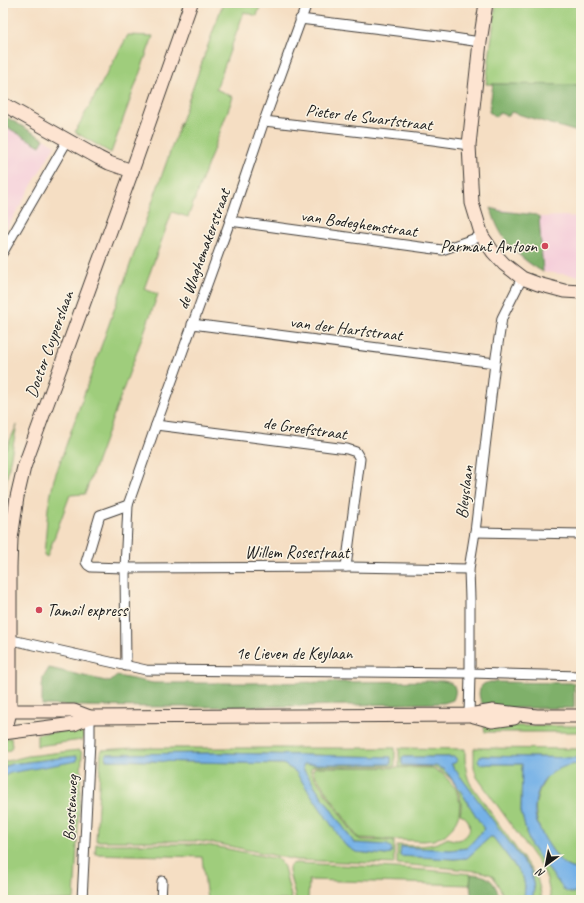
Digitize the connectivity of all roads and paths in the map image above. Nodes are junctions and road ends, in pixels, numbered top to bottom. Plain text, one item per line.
1 (191, 3) edge
2 (307, 3) edge
3 (486, 3) edge
4 (300, 19) junction
5 (480, 42) junction
6 (3, 104) edge
7 (264, 121) junction
8 (67, 141) junction
9 (469, 145) junction
10 (132, 171) junction
11 (230, 221) junction
12 (482, 236) junction
13 (3, 252) edge
14 (522, 278) junction
15 (581, 292) edge
16 (192, 324) junction
17 (495, 363) junction
18 (156, 425) junction
19 (128, 505) junction
20 (475, 532) junction
21 (581, 534) edge
22 (346, 567) junction
23 (126, 568) junction
24 (469, 569) junction
25 (6, 638) edge
26 (126, 666) junction
27 (470, 672) junction
28 (581, 676) edge
29 (7, 711) edge
30 (469, 715) junction
31 (581, 716) edge
32 (90, 717) junction
33 (3, 727) edge
34 (29, 730) junction
35 (3, 734) edge
36 (162, 881) dead end
37 (82, 900) edge
38 (161, 900) edge

1 - 10 street, Doctor Cuyperslaan
2 - 4 street, de Waghemakerstraat
3 - 5 street
4 - 5 street
4 - 7 street, de Waghemakerstraat
5 - 9 street
6 - 8 street
7 - 9 street, Pieter de Swartstraat
7 - 11 street, de Waghemakerstraat
8 - 10 street
8 - 13 street
9 - 12 street
10 - 25 street, Doctor Cuyperslaan
11 - 12 street, van Bodeghemstraat
11 - 16 street, de Waghemakerstraat
12 - 14 street
14 - 15 street
14 - 17 street, Bleyslaan
16 - 17 street, van der Hartstraat
16 - 18 street, de Waghemakerstraat
17 - 20 street, Bleyslaan
18 - 19 street, de Waghemakerstraat
18 - 22 street, de Greefstraat
19 - 23 street, de Waghemakerstraat
19 - 23 street
20 - 21 street
20 - 24 street, Bleyslaan
22 - 23 street, Willem Rosestraat
22 - 24 street, Willem Rosestraat
23 - 26 street, de Waghemakerstraat
24 - 27 street, Bleyslaan
25 - 26 street, 1e Lieven de Keylaan
25 - 29 street, Doctor Cuyperslaan
26 - 27 street, 1e Lieven de Keylaan
27 - 28 street, 1e Lieven de Keylaan
27 - 30 street, Bleyslaan
29 - 32 street
29 - 33 street, Doctor Cuyperslaan
29 - 34 street
30 - 31 street
30 - 32 street
32 - 34 street
32 - 37 street, Boostenweg
34 - 35 street
36 - 38 street

